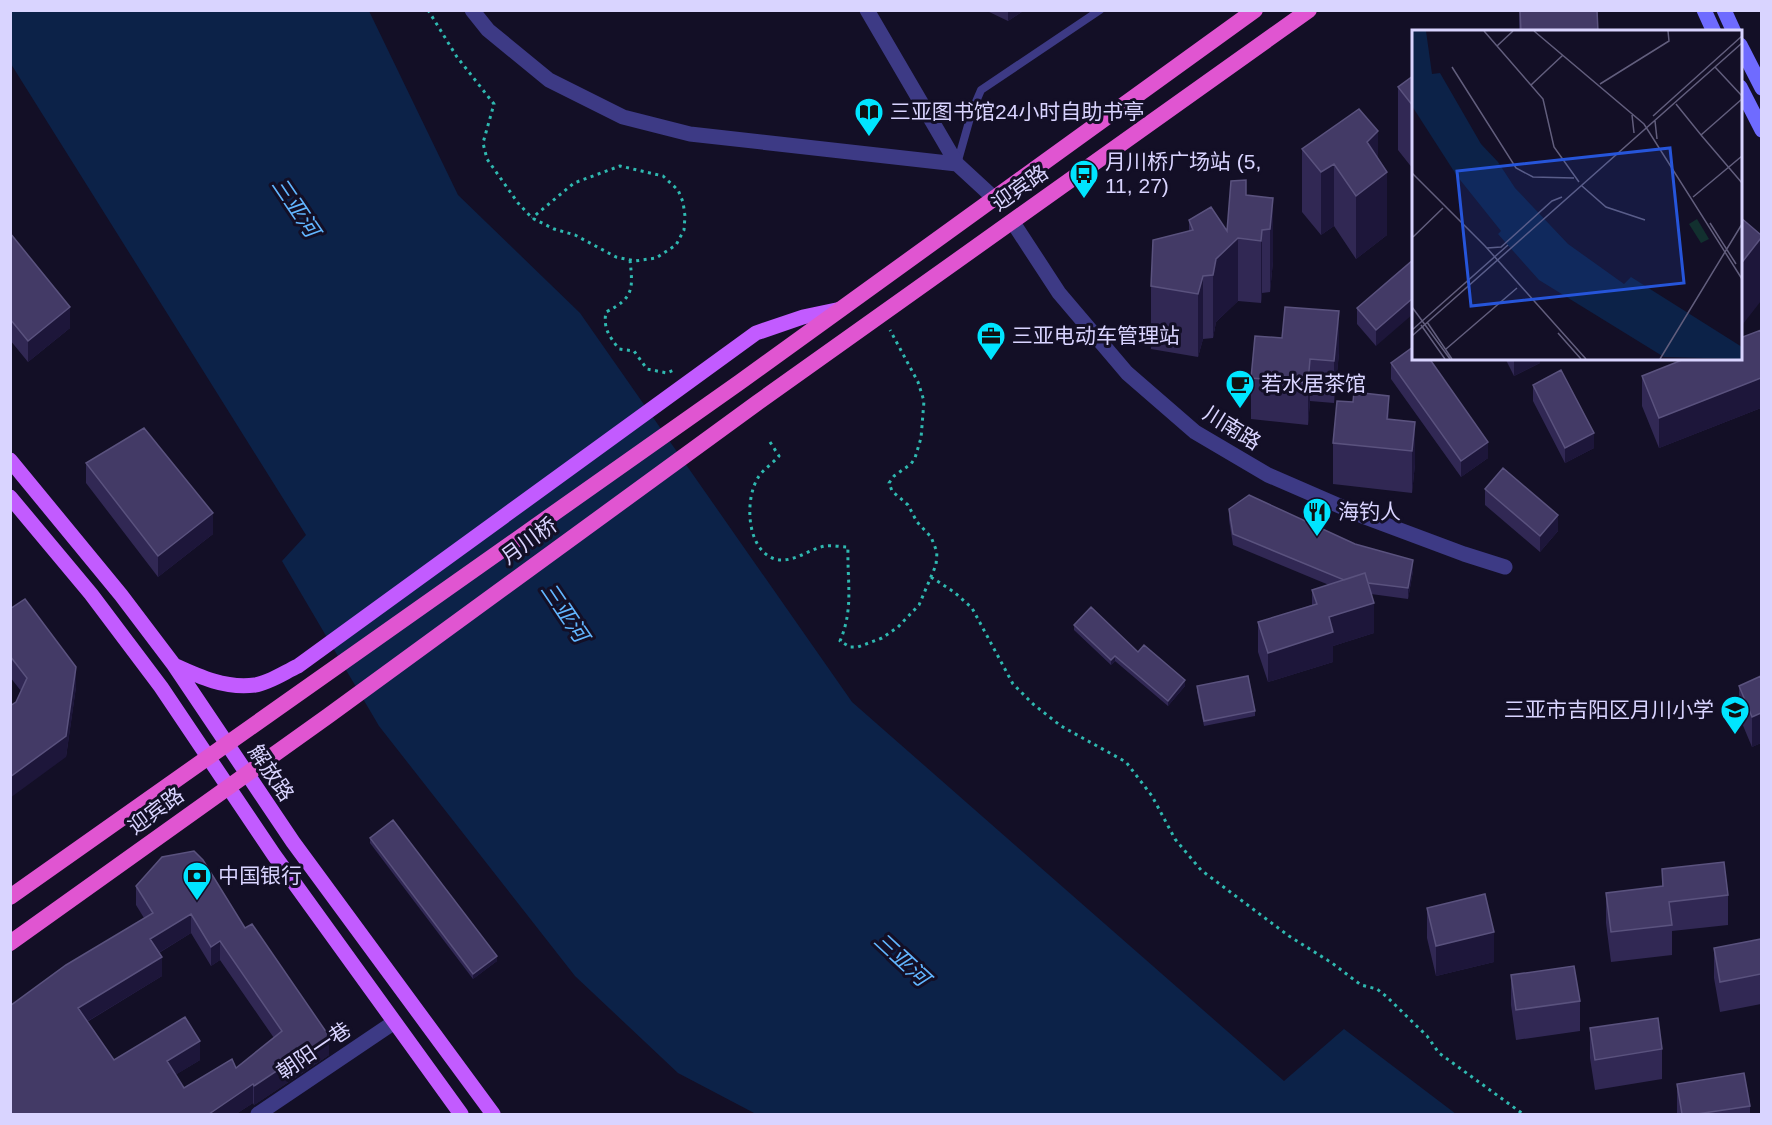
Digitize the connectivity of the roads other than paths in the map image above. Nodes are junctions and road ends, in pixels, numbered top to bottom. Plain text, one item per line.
1 (472, 10) edge
2 (867, 10) edge
3 (1100, 10) edge
4 (1255, 10) edge
5 (1309, 10) edge
6 (1704, 10) edge
7 (1724, 10) edge
8 (1713, 30) edge
9 (1733, 30) edge
10 (1742, 49) edge
11 (1761, 88) edge
12 (1742, 91) edge
13 (1761, 130) edge
14 (957, 164) junction
15 (995, 199) junction
16 (1012, 222) junction
17 (843, 309) junction
18 (740, 382) joint
19 (757, 403) joint
20 (10, 460) edge
21 (10, 497) edge
22 (1505, 567) dead end
23 (174, 665) junction
24 (309, 686) joint
25 (328, 716) joint
26 (226, 743) junction
27 (208, 757) junction
28 (246, 774) junction
29 (228, 787) junction
30 (10, 897) edge
31 (10, 943) edge
32 (393, 1023) junction
33 (258, 1114) edge
34 (461, 1114) edge
35 (493, 1114) edge

1 - 14 street
2 - 14 street
3 - 14 lane
4 - 15 highway, 迎宾路
5 - 16 highway, 迎宾路
6 - 8 main road
7 - 9 main road
10 - 11 main road
12 - 13 main road
14 - 15 street
15 - 17 highway, 迎宾路
16 - 19 highway, 迎宾路
16 - 22 street, 川南路
17 - 18 highway, 迎宾路
17 - 23 main road
18 - 24 highway, 月川桥
19 - 25 highway, 月川桥
20 - 23 main road, 解放路
21 - 27 main road, 解放路
23 - 26 main road, 解放路
24 - 26 highway, 迎宾路
25 - 28 highway, 迎宾路
26 - 27 highway, 迎宾路
26 - 28 main road, 解放路
27 - 29 main road, 解放路
27 - 30 highway, 迎宾路
28 - 29 highway, 迎宾路
28 - 35 main road, 解放路
29 - 31 highway, 迎宾路
29 - 32 main road, 解放路
32 - 33 street, 朝阳一巷
32 - 34 main road, 解放路

